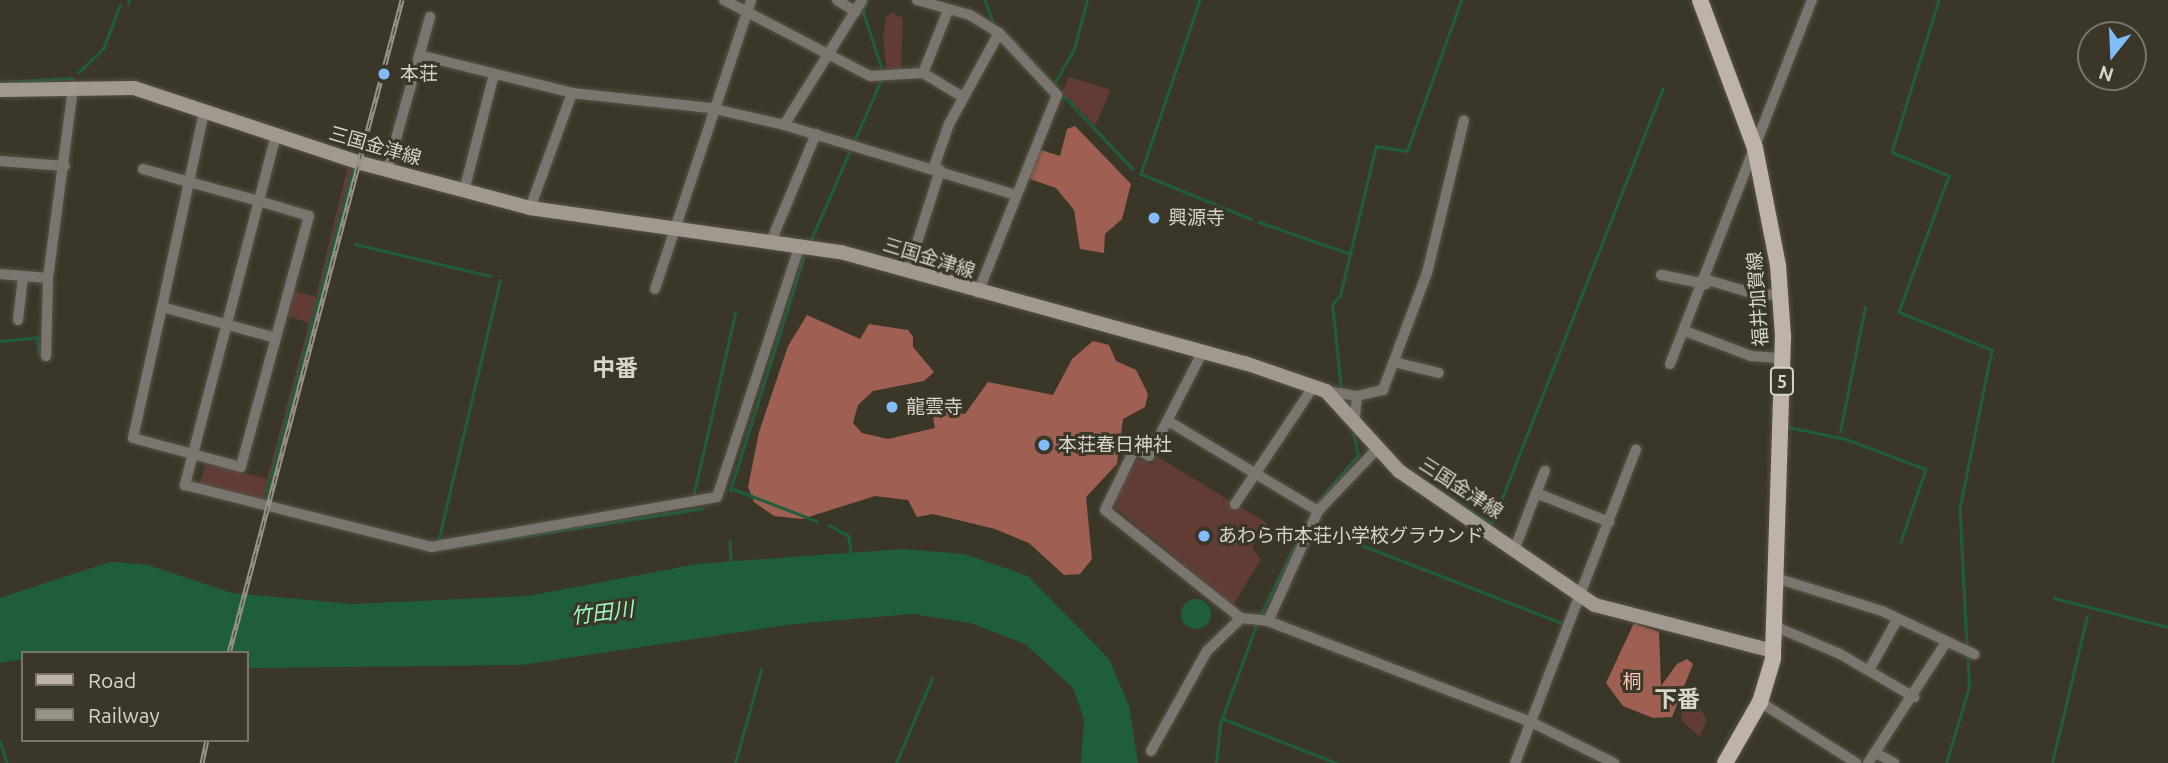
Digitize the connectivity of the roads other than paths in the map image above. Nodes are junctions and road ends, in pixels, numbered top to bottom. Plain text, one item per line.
1 (724, 0) edge
2 (751, 0) edge
3 (837, 0) edge
4 (862, 0) edge
5 (918, 0) edge
6 (1700, 0) edge
7 (1812, 0) edge
8 (856, 12) junction
9 (747, 13) junction
10 (947, 13) junction
11 (430, 17) dead end
12 (999, 33) junction
13 (419, 55) junction
14 (822, 55) junction
15 (923, 73) junction
16 (494, 74) junction
17 (72, 87) junction
18 (0, 90) edge
19 (572, 93) junction
20 (963, 97) junction
21 (710, 108) junction
22 (204, 112) junction
23 (1464, 120) dead end
24 (784, 125) junction
25 (816, 134) junction
26 (276, 135) junction
27 (1755, 148) junction
28 (0, 161) edge
29 (65, 166) junction
30 (143, 169) dead end
31 (937, 169) junction
32 (387, 170) junction
33 (188, 182) junction
34 (464, 191) junction
35 (1012, 194) junction
36 (259, 201) junction
37 (530, 208) junction
38 (673, 226) junction
39 (772, 239) junction
40 (805, 245) junction
41 (908, 271) junction
42 (0, 274) edge
43 (1661, 275) dead end
44 (23, 277) junction
45 (48, 278) junction
46 (1707, 282) junction
47 (655, 289) dead end
48 (978, 293) junction
49 (1781, 294) junction
50 (162, 307) junction
51 (18, 320) dead end
52 (226, 324) junction
53 (1685, 331) junction
54 (276, 338) junction
55 (1203, 351) junction
56 (46, 356) dead end
57 (1783, 358) junction
58 (1394, 362) junction
59 (1670, 364) dead end
60 (1438, 373) dead end
61 (1319, 389) junction
62 (1357, 396) junction
63 (1355, 418) junction
64 (1168, 421) junction
65 (1377, 449) junction
66 (1636, 450) dead end
67 (192, 455) junction
68 (1545, 471) dead end
69 (1253, 477) junction
70 (1536, 493) junction
71 (1235, 504) dead end
72 (1318, 511) junction
73 (1609, 522) junction
74 (1515, 548) junction
75 (1776, 578) junction
76 (1581, 596) junction
77 (1241, 618) junction
78 (1897, 620) junction
79 (1268, 621) junction
80 (1774, 626) junction
81 (1945, 643) junction
82 (1773, 651) junction
83 (1973, 654) dead end
84 (1869, 670) junction
85 (1913, 697) junction
86 (1760, 702) junction
87 (1531, 722) junction
88 (1151, 751) dead end
89 (1875, 753) junction
90 (1515, 763) edge
91 (1614, 763) edge
92 (1725, 763) edge
93 (1856, 763) edge
94 (1868, 763) edge
95 (1895, 763) edge

1 - 9 street
2 - 9 street
3 - 8 street
4 - 8 street
5 - 10 street
6 - 27 main road, 福井加賀線 / 5
7 - 27 street
8 - 14 street
9 - 14 street
9 - 21 street
10 - 12 street
10 - 15 street
11 - 13 street
12 - 20 street
12 - 35 street
13 - 16 street
13 - 32 street
14 - 15 street
14 - 24 street
15 - 20 street
16 - 19 street
16 - 34 street
17 - 18 main road, 三国金津線
17 - 22 main road, 三国金津線
17 - 29 street
19 - 21 street
19 - 37 street
20 - 31 street
21 - 24 street
21 - 38 street
22 - 26 main road, 三国金津線
22 - 33 street
23 - 58 street
24 - 25 street
25 - 31 street
25 - 39 street
26 - 32 main road, 三国金津線
26 - 36 street
27 - 46 street
27 - 49 main road, 福井加賀線 / 5
28 - 29 street
29 - 45 street
30 - 33 street
31 - 35 street
31 - 41 street
32 - 34 main road, 三国金津線
33 - 36 street
33 - 50 street
34 - 37 main road, 三国金津線
35 - 48 street
36 - 52 street
36 - 54 street
37 - 38 main road, 三国金津線
38 - 39 main road, 三国金津線
38 - 47 street
39 - 40 main road, 三国金津線
40 - 41 main road, 三国金津線
40 - 67 street
41 - 48 main road, 三国金津線
42 - 44 street
43 - 46 street
44 - 45 street
44 - 51 street
45 - 56 street
46 - 49 street
46 - 53 street
48 - 55 main road, 三国金津線
49 - 57 main road, 福井加賀線 / 5
50 - 52 street
50 - 67 street
52 - 54 street
52 - 67 street
53 - 57 street
53 - 59 street
54 - 67 street
55 - 61 main road, 三国金津線
55 - 64 street
57 - 75 main road, 福井加賀線 / 5
58 - 60 street
58 - 62 street
61 - 62 street
61 - 63 main road, 三国金津線
61 - 69 street
62 - 63 street
63 - 65 main road, 三国金津線
64 - 69 street
64 - 77 street
65 - 72 street
65 - 74 main road, 三国金津線
66 - 73 street
68 - 70 street
69 - 71 street
69 - 72 street
70 - 73 street
70 - 74 street
72 - 79 street
73 - 76 street
74 - 76 main road, 三国金津線
75 - 78 street
75 - 80 main road, 福井加賀線 / 5
76 - 82 main road, 三国金津線
76 - 87 street
77 - 79 street
77 - 88 street
78 - 81 street
78 - 84 street
79 - 87 street
80 - 82 main road, 福井加賀線 / 5
80 - 84 street
81 - 83 street
81 - 85 street
82 - 86 main road, 福井加賀線 / 5
84 - 85 street
85 - 89 street
86 - 92 main road, 福井加賀線 / 5
86 - 93 street
87 - 90 street
87 - 91 street
89 - 94 street
89 - 95 street

